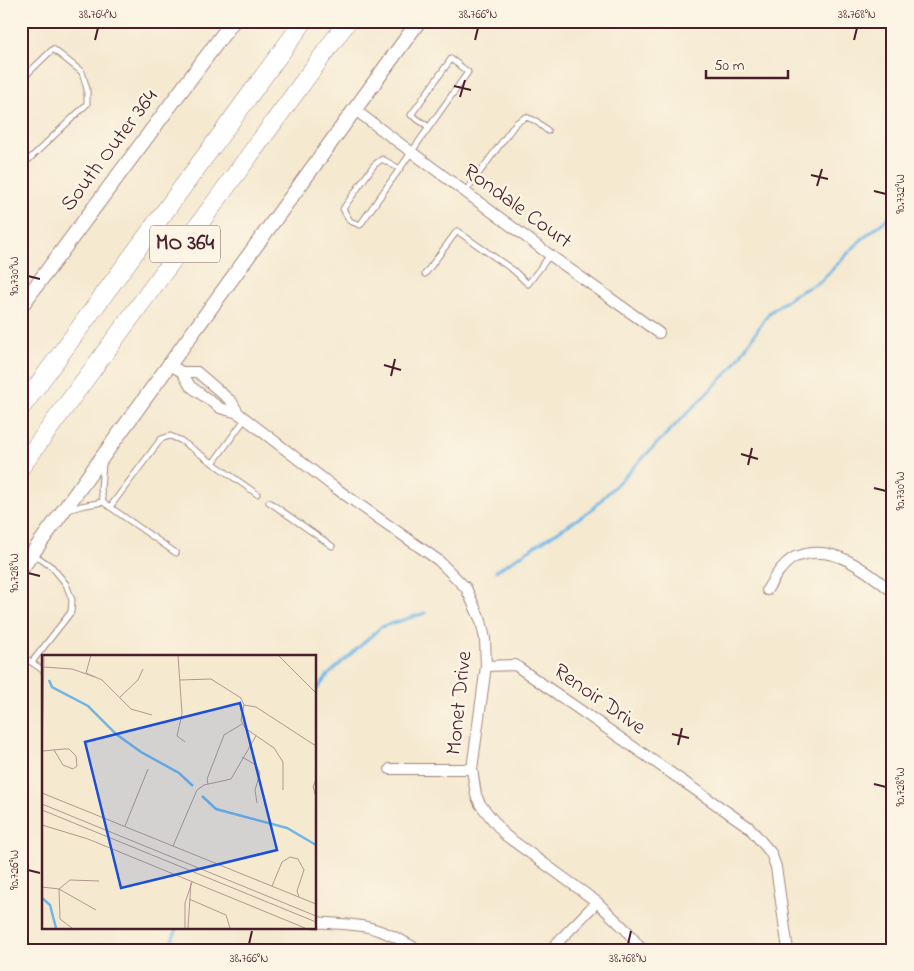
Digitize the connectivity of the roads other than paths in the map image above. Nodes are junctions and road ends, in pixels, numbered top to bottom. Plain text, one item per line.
1 (233, 21) edge
2 (304, 21) edge
3 (348, 21) edge
4 (419, 21) edge
5 (21, 80) edge
6 (354, 110) junction
7 (429, 127) junction
8 (548, 131) dead end
9 (411, 152) junction
10 (21, 167) edge
11 (400, 169) junction
12 (465, 192) junction
13 (550, 255) junction
14 (425, 274) dead end
15 (21, 306) edge
16 (659, 333) dead end
17 (170, 365) junction
18 (182, 372) junction
19 (21, 408) edge
20 (241, 416) junction
21 (104, 455) junction
22 (213, 462) junction
23 (21, 467) edge
24 (257, 494) dead end
25 (103, 502) junction
26 (269, 502) dead end
27 (110, 507) junction
28 (62, 512) junction
29 (332, 546) dead end
30 (32, 554) junction
31 (176, 554) dead end
32 (21, 569) edge
33 (767, 590) dead end
34 (893, 592) edge
35 (21, 655) edge
36 (32, 662) junction
37 (486, 666) junction
38 (42, 670) edge
39 (390, 769) dead end
40 (472, 769) junction
41 (597, 902) junction
42 (316, 922) edge
43 (418, 950) edge
44 (550, 950) edge
45 (642, 950) edge
46 (788, 950) edge

1 - 15 main road, South Outer 364
2 - 19 highway, MO 364
3 - 23 highway, MO 364
4 - 6 main road
5 - 10 lane
6 - 9 street, Rondale Court
6 - 17 main road
7 - 7 lane
7 - 9 lane
8 - 12 lane
9 - 11 lane
9 - 12 street, Rondale Court
11 - 11 lane
12 - 13 street, Rondale Court
13 - 14 lane
13 - 16 street, Rondale Court
17 - 18 street, Monet Drive
17 - 21 main road
18 - 20 street, Monet Drive
18 - 20 street, Monet Drive
20 - 22 lane
20 - 37 street, Monet Drive
21 - 25 lane
21 - 28 main road
22 - 24 lane
22 - 27 lane
25 - 27 lane
25 - 28 lane
26 - 29 lane
27 - 31 lane
28 - 30 main road
30 - 32 main road
30 - 36 lane
33 - 34 street
35 - 36 lane
36 - 38 lane
37 - 40 street, Monet Drive
37 - 46 street, Renoir Drive
39 - 40 street
40 - 41 street, Monet Drive
41 - 44 street
41 - 45 street, Monet Drive
42 - 43 street

